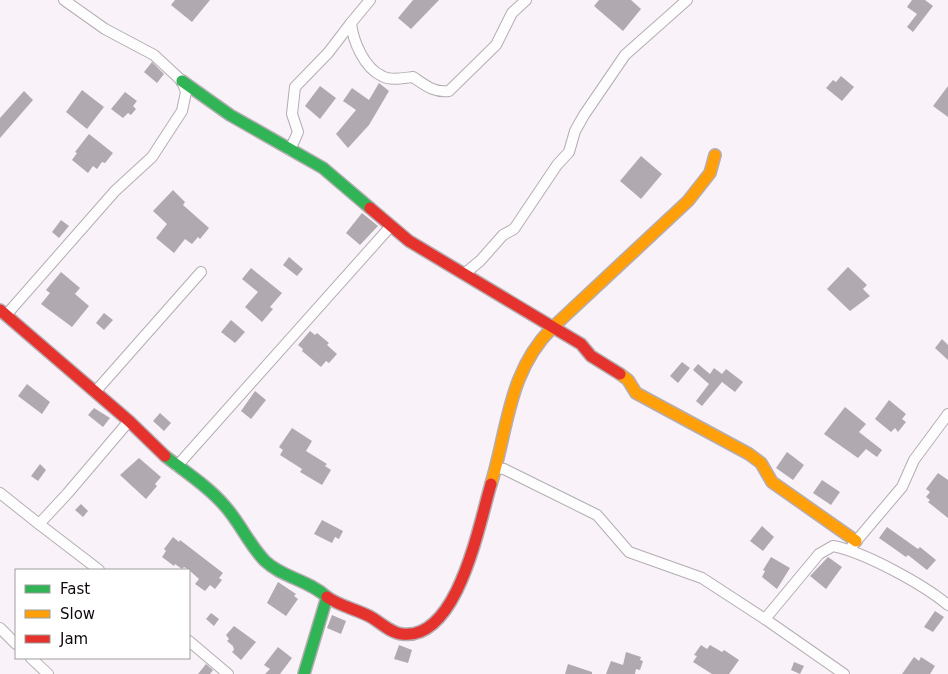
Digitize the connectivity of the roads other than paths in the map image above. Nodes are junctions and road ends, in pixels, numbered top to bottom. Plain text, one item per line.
1 (64, 0) edge
2 (370, 0) edge
3 (526, 0) edge
4 (687, 0) edge
5 (351, 22) junction
6 (182, 80) junction
7 (290, 150) junction
8 (715, 155) dead end
9 (390, 227) junction
10 (201, 272) dead end
11 (464, 274) junction
12 (3, 312) edge
13 (552, 328) junction
14 (95, 392) junction
15 (948, 414) edge
16 (129, 420) junction
17 (177, 466) junction
18 (496, 468) junction
19 (0, 493) edge
20 (40, 524) junction
21 (853, 545) junction
22 (98, 569) edge
23 (327, 597) junction
24 (948, 605) edge
25 (766, 618) junction
26 (0, 628) edge
27 (190, 642) edge
28 (15, 643) edge
29 (32, 659) edge
30 (48, 674) edge
31 (228, 674) edge
32 (304, 674) edge
33 (844, 674) edge

1 - 6 street
2 - 5 street
3 - 5 street
4 - 11 street
5 - 7 street
6 - 7 street
6 - 12 street
7 - 9 street
8 - 13 street
9 - 11 street
9 - 17 street
10 - 14 street
11 - 13 street
12 - 14 street
13 - 18 street
13 - 21 street
14 - 16 street
15 - 21 street
16 - 17 street
16 - 20 street
17 - 23 street
18 - 23 street
18 - 25 street
19 - 20 street
20 - 22 street
21 - 24 street
21 - 25 street
23 - 32 street
25 - 33 street
26 - 28 street
27 - 31 street
29 - 30 street

